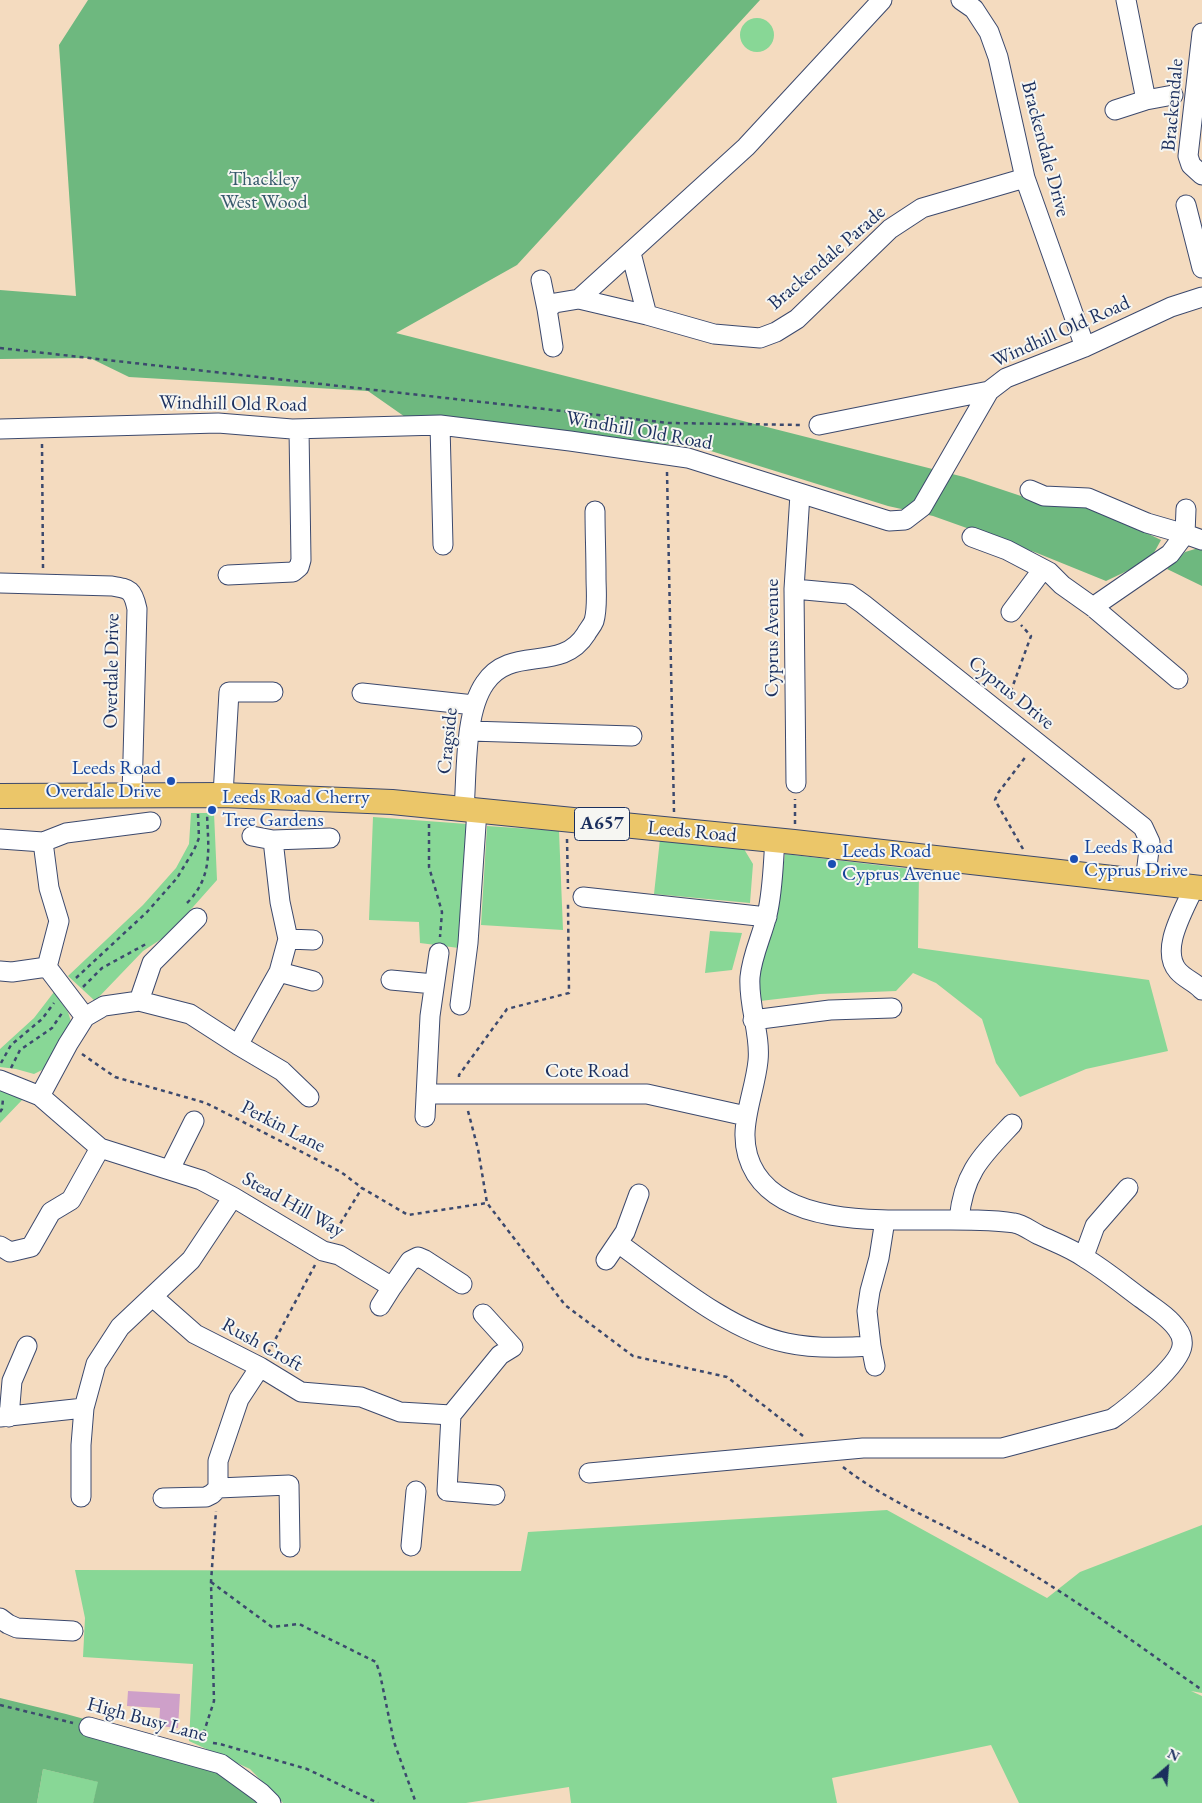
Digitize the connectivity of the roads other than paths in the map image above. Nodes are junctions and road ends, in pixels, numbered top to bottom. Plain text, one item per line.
1 (882, 0) edge
2 (961, 0) edge
3 (1126, 0) edge
4 (1202, 33) edge
5 (1173, 95) dead end
6 (1146, 100) junction
7 (1115, 110) dead end
8 (1202, 175) edge
9 (1025, 178) junction
10 (1186, 205) dead end
11 (631, 253) junction
12 (1202, 268) edge
13 (541, 280) dead end
14 (1202, 297) edge
15 (579, 299) junction
16 (547, 309) junction
17 (647, 315) junction
18 (552, 347) dead end
19 (1085, 347) junction
20 (989, 391) junction
21 (440, 425) junction
22 (819, 425) road end
23 (0, 428) edge
24 (300, 429) junction
25 (1030, 490) dead end
26 (800, 494) junction
27 (1186, 509) dead end
28 (595, 511) dead end
29 (972, 537) dead end
30 (1194, 537) edge
31 (443, 545) dead end
32 (1043, 569) junction
33 (228, 575) dead end
34 (0, 583) edge
35 (794, 589) junction
36 (1093, 607) junction
37 (1010, 612) road end
38 (1178, 679) dead end
39 (273, 692) dead end
40 (362, 693) dead end
41 (474, 706) junction
42 (470, 731) junction
43 (632, 736) dead end
44 (796, 783) road end
45 (132, 795) junction
46 (209, 795) junction
47 (0, 796) edge
48 (471, 810) junction
49 (151, 822) dead end
50 (252, 836) dead end
51 (330, 838) dead end
52 (0, 839) edge
53 (273, 840) junction
54 (785, 841) junction
55 (44, 842) junction
56 (1145, 882) junction
57 (1198, 887) edge
58 (583, 896) dead end
59 (190, 912) road end
60 (767, 917) junction
61 (288, 939) junction
62 (313, 940) dead end
63 (439, 953) road end
64 (47, 967) junction
65 (0, 971) edge
66 (279, 972) junction
67 (313, 980) dead end
68 (391, 980) dead end
69 (434, 984) junction
70 (1202, 990) edge
71 (139, 1001) junction
72 (460, 1005) dead end
73 (892, 1008) dead end
74 (85, 1017) junction
75 (753, 1020) junction
76 (238, 1045) junction
77 (2, 1075) edge
78 (426, 1094) junction
79 (40, 1096) junction
80 (309, 1097) dead end
81 (746, 1116) junction
82 (425, 1117) dead end
83 (194, 1121) dead end
84 (1012, 1124) dead end
85 (100, 1148) junction
86 (170, 1169) junction
87 (1128, 1188) dead end
88 (639, 1194) dead end
89 (233, 1197) junction
90 (959, 1219) junction
91 (886, 1220) junction
92 (618, 1242) junction
93 (0, 1246) edge
94 (1084, 1256) junction
95 (606, 1260) dead end
96 (462, 1284) dead end
97 (392, 1287) junction
98 (153, 1297) junction
99 (380, 1306) dead end
100 (482, 1314) dead end
101 (27, 1346) dead end
102 (871, 1346) junction
103 (875, 1366) dead end
104 (260, 1367) junction
105 (84, 1408) junction
106 (451, 1414) junction
107 (4, 1417) edge
108 (589, 1474) dead end
109 (218, 1488) junction
110 (447, 1491) junction
111 (495, 1495) dead end
112 (82, 1497) dead end
113 (163, 1498) dead end
114 (411, 1546) dead end
115 (290, 1548) dead end
116 (0, 1618) edge
117 (73, 1631) dead end
118 (89, 1727) road end
119 (271, 1803) edge

1 - 11 street
2 - 9 street, Brackendale Drive
3 - 6 street
4 - 8 street, Brackendale
5 - 6 street
6 - 7 street
9 - 17 street, Brackendale Parade
9 - 19 street, Brackendale Drive
10 - 12 street
11 - 15 street
11 - 17 street
13 - 16 street
14 - 19 street, Windhill Old Road
15 - 16 street, Brackendale Parade
15 - 17 street, Brackendale Parade
16 - 18 street
19 - 20 street, Windhill Old Road
20 - 22 street
20 - 26 street, Windhill Old Road
21 - 24 street, Windhill Old Road
21 - 26 street, Windhill Old Road
21 - 31 street
23 - 24 street, Windhill Old Road
24 - 33 street
25 - 30 street
26 - 35 street, Cyprus Avenue
27 - 30 street
28 - 41 street, Cragside
29 - 32 street
30 - 36 street
32 - 36 street
32 - 37 street
34 - 45 street, Overdale Drive
35 - 44 street, Cyprus Avenue
35 - 56 street, Cyprus Drive
36 - 38 street
39 - 46 street
40 - 41 street
41 - 42 street, Cragside
42 - 43 street
42 - 48 street, Cragside
45 - 46 main road, Leeds Road / A657
45 - 47 main road, Leeds Road / A657
46 - 48 main road, Leeds Road / A657
48 - 54 main road, Leeds Road / A657
48 - 72 street, Cragside
49 - 55 street
50 - 53 street
51 - 53 street
52 - 55 street
53 - 61 street
54 - 56 main road, Leeds Road / A657
54 - 60 street
55 - 64 street
56 - 57 main road, Leeds Road / A657
57 - 70 street
58 - 60 street
59 - 71 street
60 - 75 street
61 - 62 street
61 - 66 street
63 - 69 street
64 - 65 street
64 - 74 street
66 - 67 street
66 - 76 street
68 - 69 street
69 - 78 street
71 - 74 street
71 - 76 street
73 - 75 street
74 - 79 street
75 - 81 street
76 - 80 street
77 - 79 street, Stead Hill Way
78 - 81 street, Cote Road
78 - 82 street
79 - 85 street, Stead Hill Way
81 - 91 street
83 - 86 street
84 - 90 street
85 - 86 street, Stead Hill Way
85 - 93 street
86 - 89 street, Stead Hill Way
87 - 94 street
88 - 92 street
89 - 97 street, Stead Hill Way
89 - 98 street
90 - 91 street
90 - 94 street
91 - 102 street
92 - 95 street
92 - 102 street
94 - 108 street
96 - 97 street
97 - 99 street
98 - 104 street, Rush Croft
98 - 105 street
100 - 106 street
101 - 107 street
102 - 103 street
104 - 106 street, Rush Croft
104 - 109 street
105 - 107 street
105 - 112 street
106 - 110 street
109 - 113 street
109 - 115 street
110 - 111 street
110 - 114 street
116 - 117 street
118 - 119 street, High Busy Lane

